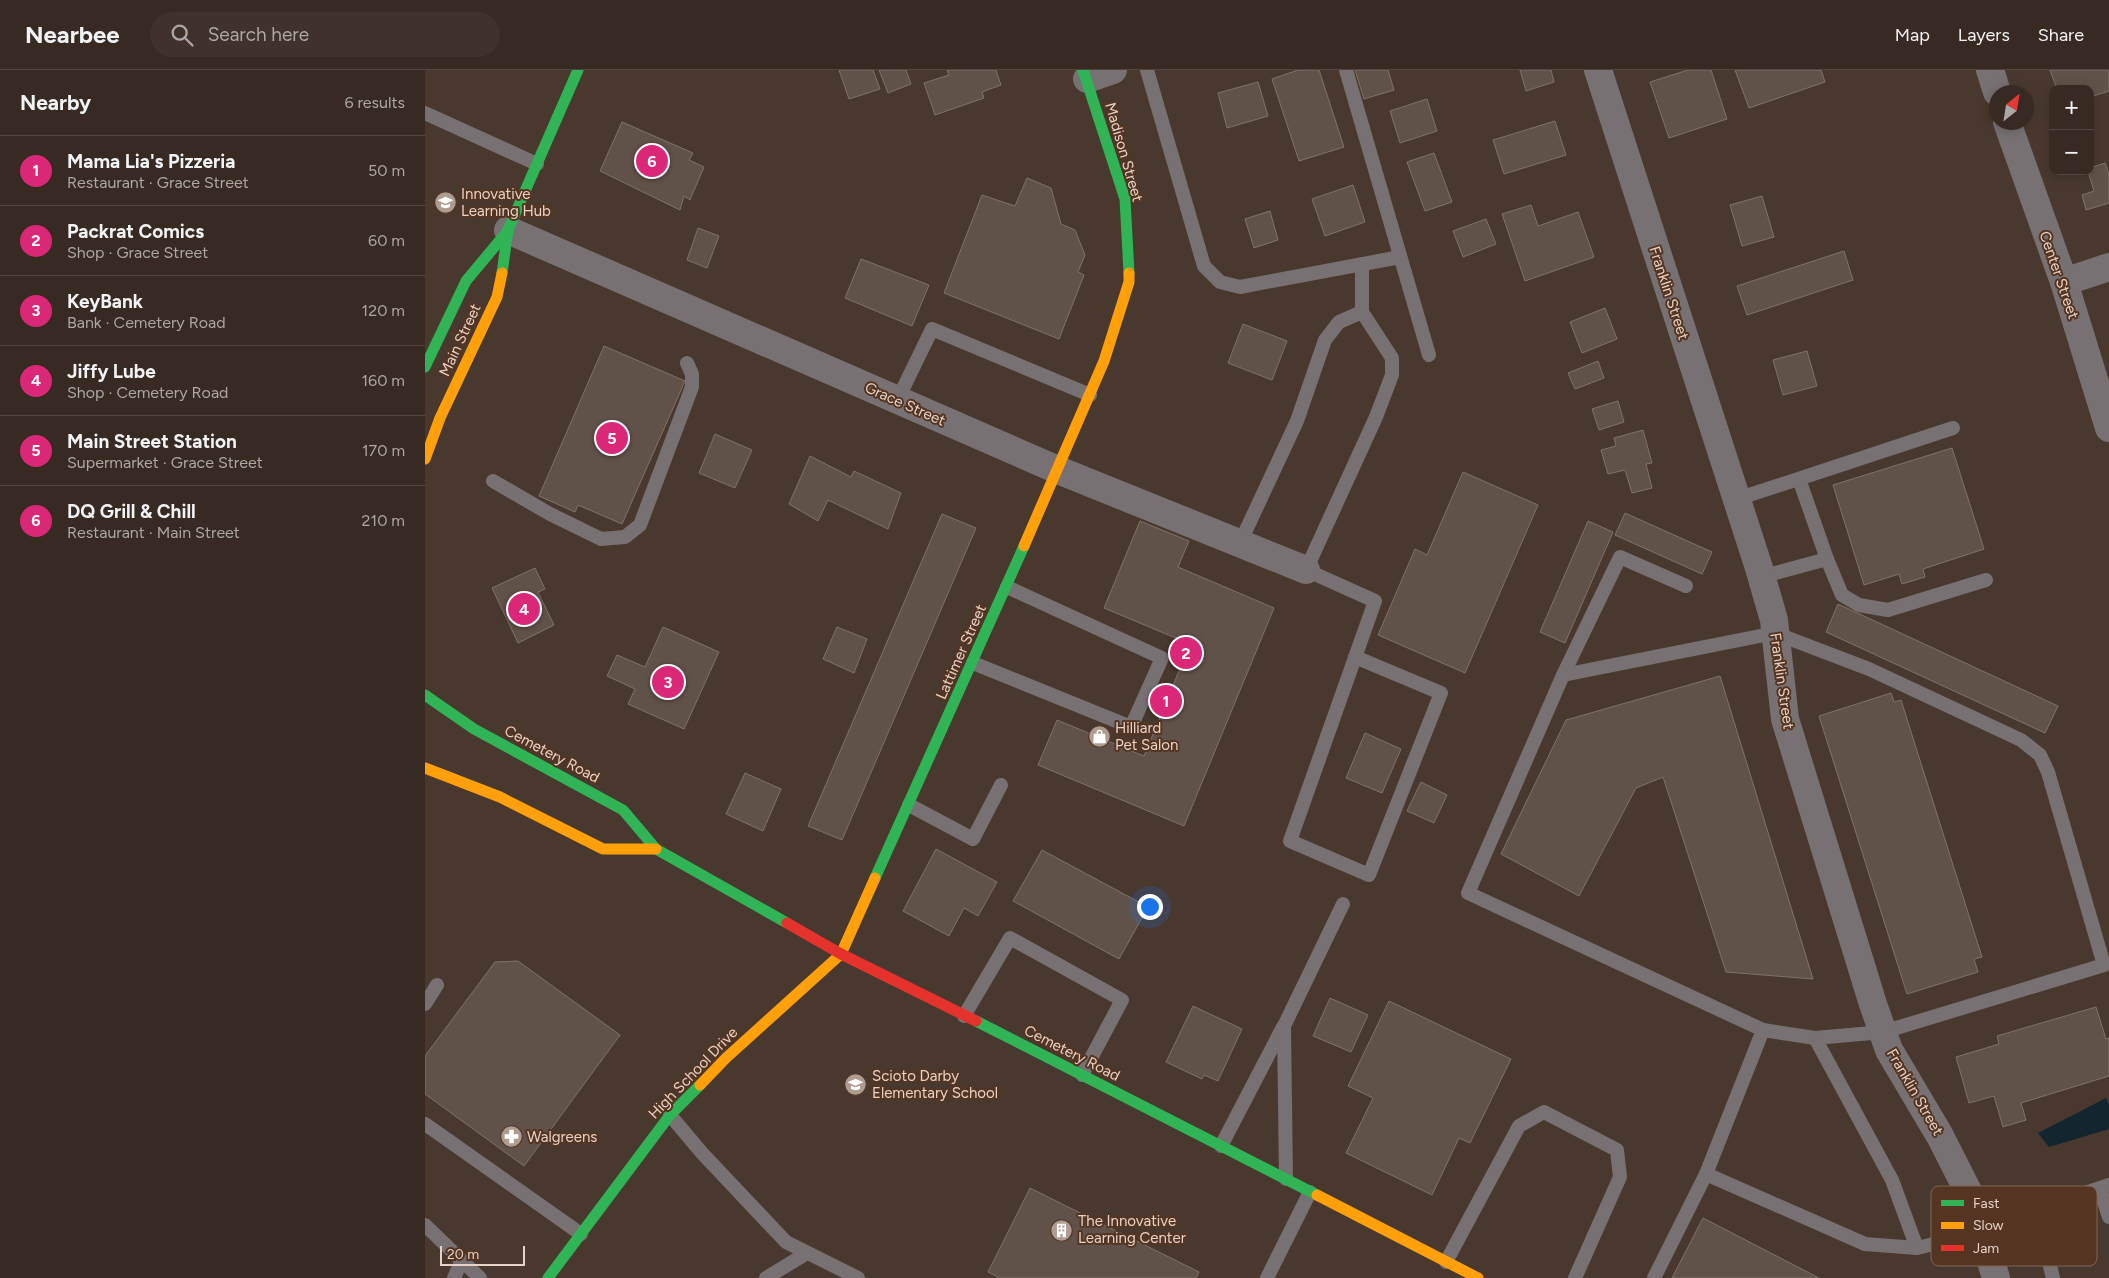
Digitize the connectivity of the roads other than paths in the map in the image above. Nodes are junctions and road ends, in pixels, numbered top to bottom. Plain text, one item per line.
1 (578, 70) edge
2 (1113, 70) edge
3 (1147, 70) edge
4 (1345, 70) edge
5 (1598, 70) edge
6 (1990, 70) edge
7 (1085, 74) edge
8 (1995, 85) edge
9 (425, 113) edge
10 (2010, 130) edge
11 (537, 164) junction
12 (508, 230) junction
13 (1401, 257) junction
14 (1361, 264) junction
15 (2109, 267) edge
16 (2063, 282) junction
17 (1362, 312) junction
18 (1429, 355) dead end
19 (1104, 361) joint
20 (687, 363) dead end
21 (425, 367) edge
22 (1090, 395) junction
23 (897, 401) junction
24 (1953, 428) dead end
25 (2109, 428) edge
26 (425, 459) edge
27 (1058, 470) junction
28 (1799, 479) junction
29 (493, 481) dead end
30 (1737, 499) junction
31 (1240, 543) junction
32 (1827, 559) junction
33 (1306, 570) junction
34 (1761, 577) junction
35 (1986, 580) dead end
36 (1686, 586) dead end
37 (1007, 587) junction
38 (1775, 633) junction
39 (1355, 657) junction
40 (973, 662) junction
41 (1563, 675) junction
42 (425, 695) edge
43 (425, 768) edge
44 (1001, 785) dead end
45 (909, 805) junction
46 (656, 848) junction
47 (1343, 904) dead end
48 (841, 954) junction
49 (2106, 966) edge
50 (437, 985) dead end
51 (425, 1004) edge
52 (964, 1016) junction
53 (1284, 1026) junction
54 (1763, 1030) junction
55 (1883, 1032) junction
56 (1815, 1038) junction
57 (1082, 1075) junction
58 (670, 1115) junction
59 (425, 1124) edge
60 (1221, 1146) junction
61 (1706, 1174) junction
62 (1286, 1179) junction
63 (1966, 1186) edge
64 (2104, 1187) edge
65 (1310, 1192) junction
66 (2109, 1217) edge
67 (425, 1225) edge
68 (581, 1234) junction
69 (1931, 1245) edge
70 (1917, 1248) junction
71 (807, 1253) junction
72 (461, 1262) junction
73 (1446, 1262) junction
74 (455, 1278) edge
75 (480, 1278) edge
76 (548, 1278) edge
77 (766, 1278) edge
78 (858, 1278) edge
79 (1267, 1278) edge
80 (1478, 1278) edge
81 (1575, 1278) edge
82 (1654, 1278) edge

1 - 11 main road, Main Street
2 - 7 street
3 - 14 lane
4 - 13 lane
5 - 30 street, Franklin Street
6 - 8 street
7 - 19 main road, Madison Street
9 - 11 lane
10 - 16 street, Center Street
11 - 12 main road, Main Street
12 - 21 main road, Main Street
12 - 23 street, Grace Street
12 - 26 main road, Main Street
13 - 14 lane
13 - 18 lane
14 - 17 lane
15 - 16 street
16 - 25 street, Center Street
17 - 31 lane
17 - 33 lane
19 - 22 main road, Lattimer Street
20 - 29 lane
22 - 23 lane
22 - 27 main road, Lattimer Street
23 - 27 street, Grace Street
24 - 28 lane
27 - 31 street, Grace Street
27 - 37 main road, Lattimer Street
28 - 30 lane
28 - 32 lane
30 - 34 street, Franklin Street
31 - 33 street, Grace Street
32 - 34 lane
32 - 35 lane
33 - 39 lane
34 - 38 street, Franklin Street
36 - 41 lane
37 - 40 main road, Lattimer Street
37 - 40 lane
38 - 41 lane
38 - 49 lane
38 - 55 street, Franklin Street
39 - 39 lane
40 - 45 main road, Lattimer Street
41 - 54 lane
42 - 46 main road, Cemetery Road
43 - 46 main road
44 - 45 lane
45 - 48 main road, Lattimer Street
46 - 48 main road, Cemetery Road
47 - 53 lane
48 - 52 main road, Cemetery Road
48 - 58 main road, High School Drive
49 - 55 lane
50 - 51 lane
52 - 57 main road, Cemetery Road
52 - 57 lane
53 - 60 lane
53 - 62 lane
54 - 56 lane
54 - 61 lane
55 - 56 lane
55 - 63 street, Franklin Street
56 - 70 lane
57 - 60 main road, Cemetery Road
58 - 68 main road, High School Drive
58 - 71 lane
59 - 68 lane
60 - 62 main road, Cemetery Road
61 - 70 lane
61 - 82 lane
62 - 65 main road, Cemetery Road
64 - 66 lane
65 - 73 main road, Cemetery Road
65 - 79 lane
67 - 72 lane
68 - 76 main road, High School Drive
69 - 70 lane
71 - 77 lane
71 - 78 lane
72 - 74 lane
72 - 75 lane
73 - 80 main road, Cemetery Road
73 - 81 lane

